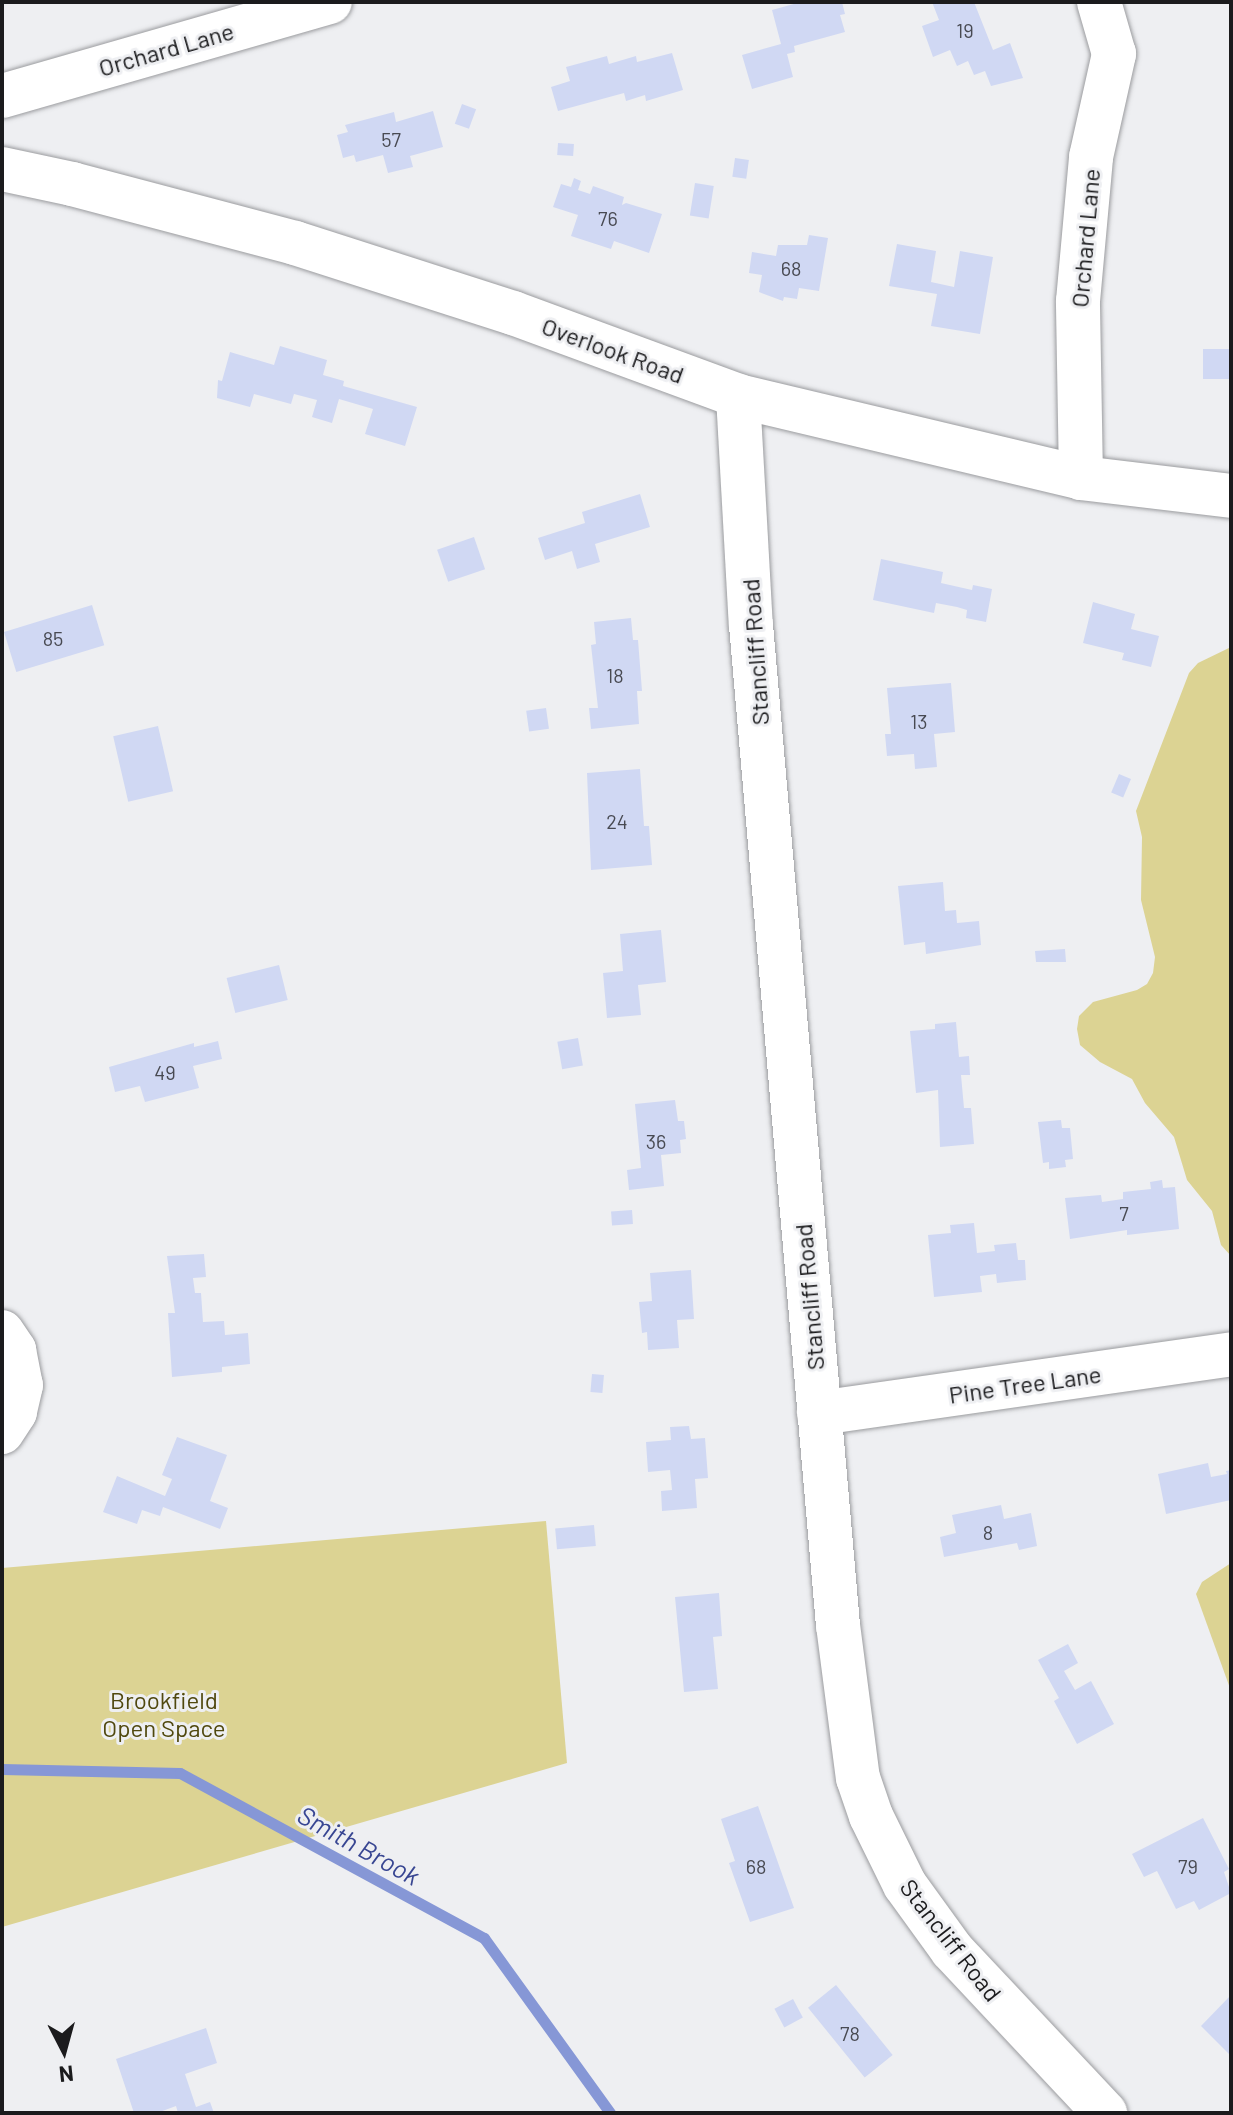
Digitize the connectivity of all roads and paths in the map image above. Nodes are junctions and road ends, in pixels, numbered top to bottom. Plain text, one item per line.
1 (330, 2) edge
2 (1099, 2) edge
3 (2, 96) edge
4 (2, 169) edge
5 (738, 396) junction
6 (1081, 478) junction
7 (1231, 496) edge
8 (2, 1332) edge
9 (1231, 1354) edge
10 (819, 1413) junction
11 (2, 1432) edge
12 (1105, 2113) edge

1 - 3 street, Orchard Lane
2 - 6 street, Orchard Lane
4 - 5 street, Overlook Road
5 - 6 street, Overlook Road
5 - 10 street, Stancliff Road
6 - 7 street, Overlook Road
8 - 11 street
9 - 10 street, Pine Tree Lane
10 - 12 street, Stancliff Road

